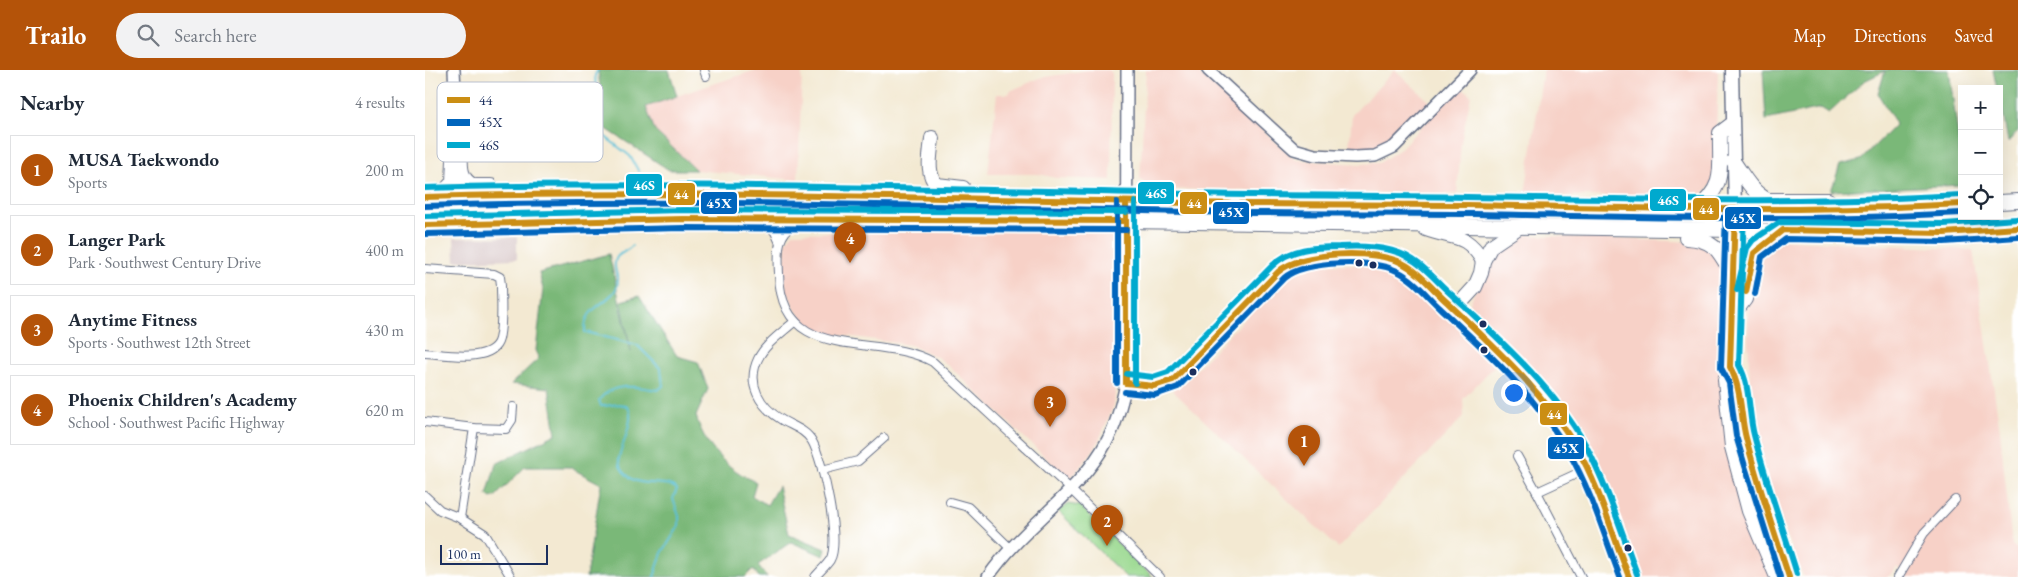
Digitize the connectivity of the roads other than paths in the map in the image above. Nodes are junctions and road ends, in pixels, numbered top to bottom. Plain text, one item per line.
1 (1127, 70) edge
2 (1208, 70) edge
3 (1470, 70) edge
4 (1732, 70) edge
5 (1731, 124) junction
6 (931, 138) dead end
7 (1733, 161) junction
8 (453, 162) edge
9 (460, 162) edge
10 (521, 194) junction
11 (976, 196) junction
12 (432, 197) edge
13 (1126, 201) junction
14 (2018, 201) edge
15 (2003, 202) edge
16 (1958, 204) edge
17 (1697, 209) junction
18 (1844, 209) junction
19 (1735, 210) junction
20 (763, 220) junction
21 (797, 220) junction
22 (1126, 221) junction
23 (425, 225) edge
24 (1417, 226) junction
25 (1519, 227) junction
26 (2018, 228) edge
27 (1618, 229) junction
28 (1783, 230) junction
29 (1734, 231) junction
30 (779, 242) junction
31 (1483, 261) junction
32 (425, 269) edge
33 (1734, 276) junction
34 (1454, 310) junction
35 (1733, 315) junction
36 (795, 321) junction
37 (425, 352) edge
38 (1730, 367) junction
39 (1126, 383) junction
40 (513, 406) dead end
41 (425, 422) edge
42 (474, 428) junction
43 (883, 438) dead end
44 (1733, 452) junction
45 (1517, 456) dead end
46 (1587, 468) junction
47 (822, 470) junction
48 (1070, 489) junction
49 (1537, 492) junction
50 (425, 496) edge
51 (1955, 500) dead end
52 (949, 502) dead end
53 (1766, 510) junction
54 (460, 518) junction
55 (1011, 549) junction
56 (511, 577) edge
57 (815, 577) edge
58 (988, 577) edge
59 (1160, 577) edge
60 (1581, 577) edge
61 (1629, 577) edge
62 (1777, 577) edge
63 (1789, 577) edge
64 (1898, 577) edge

1 - 13 street
2 - 3 street
4 - 5 main road
5 - 7 main road
5 - 17 highway
6 - 11 highway
7 - 18 highway
7 - 19 main road
8 - 12 highway
9 - 10 highway
10 - 11 highway
10 - 12 highway
11 - 13 highway
13 - 17 highway
13 - 22 street
14 - 15 highway
16 - 18 highway
17 - 19 highway
18 - 19 highway
19 - 29 highway
20 - 21 highway
20 - 23 highway
20 - 30 street
21 - 22 highway
21 - 30 street
22 - 24 highway
22 - 39 street
24 - 25 highway
24 - 31 highway
25 - 27 highway
25 - 31 highway
26 - 28 highway
27 - 29 highway
27 - 33 highway
28 - 29 highway
28 - 35 highway
29 - 33 highway
30 - 36 street
31 - 34 highway
32 - 37 street
33 - 35 highway
34 - 39 street
34 - 46 street
35 - 38 highway
36 - 47 street
36 - 48 street
38 - 44 highway
38 - 53 highway
39 - 48 street
40 - 42 street
41 - 42 street
42 - 54 street
43 - 47 street
44 - 53 highway
44 - 62 highway
45 - 49 street
46 - 49 street
46 - 61 street
47 - 57 street
48 - 55 street
48 - 59 street
49 - 60 street
50 - 54 street
51 - 64 street
52 - 55 street
53 - 63 highway
54 - 56 street
55 - 58 street

